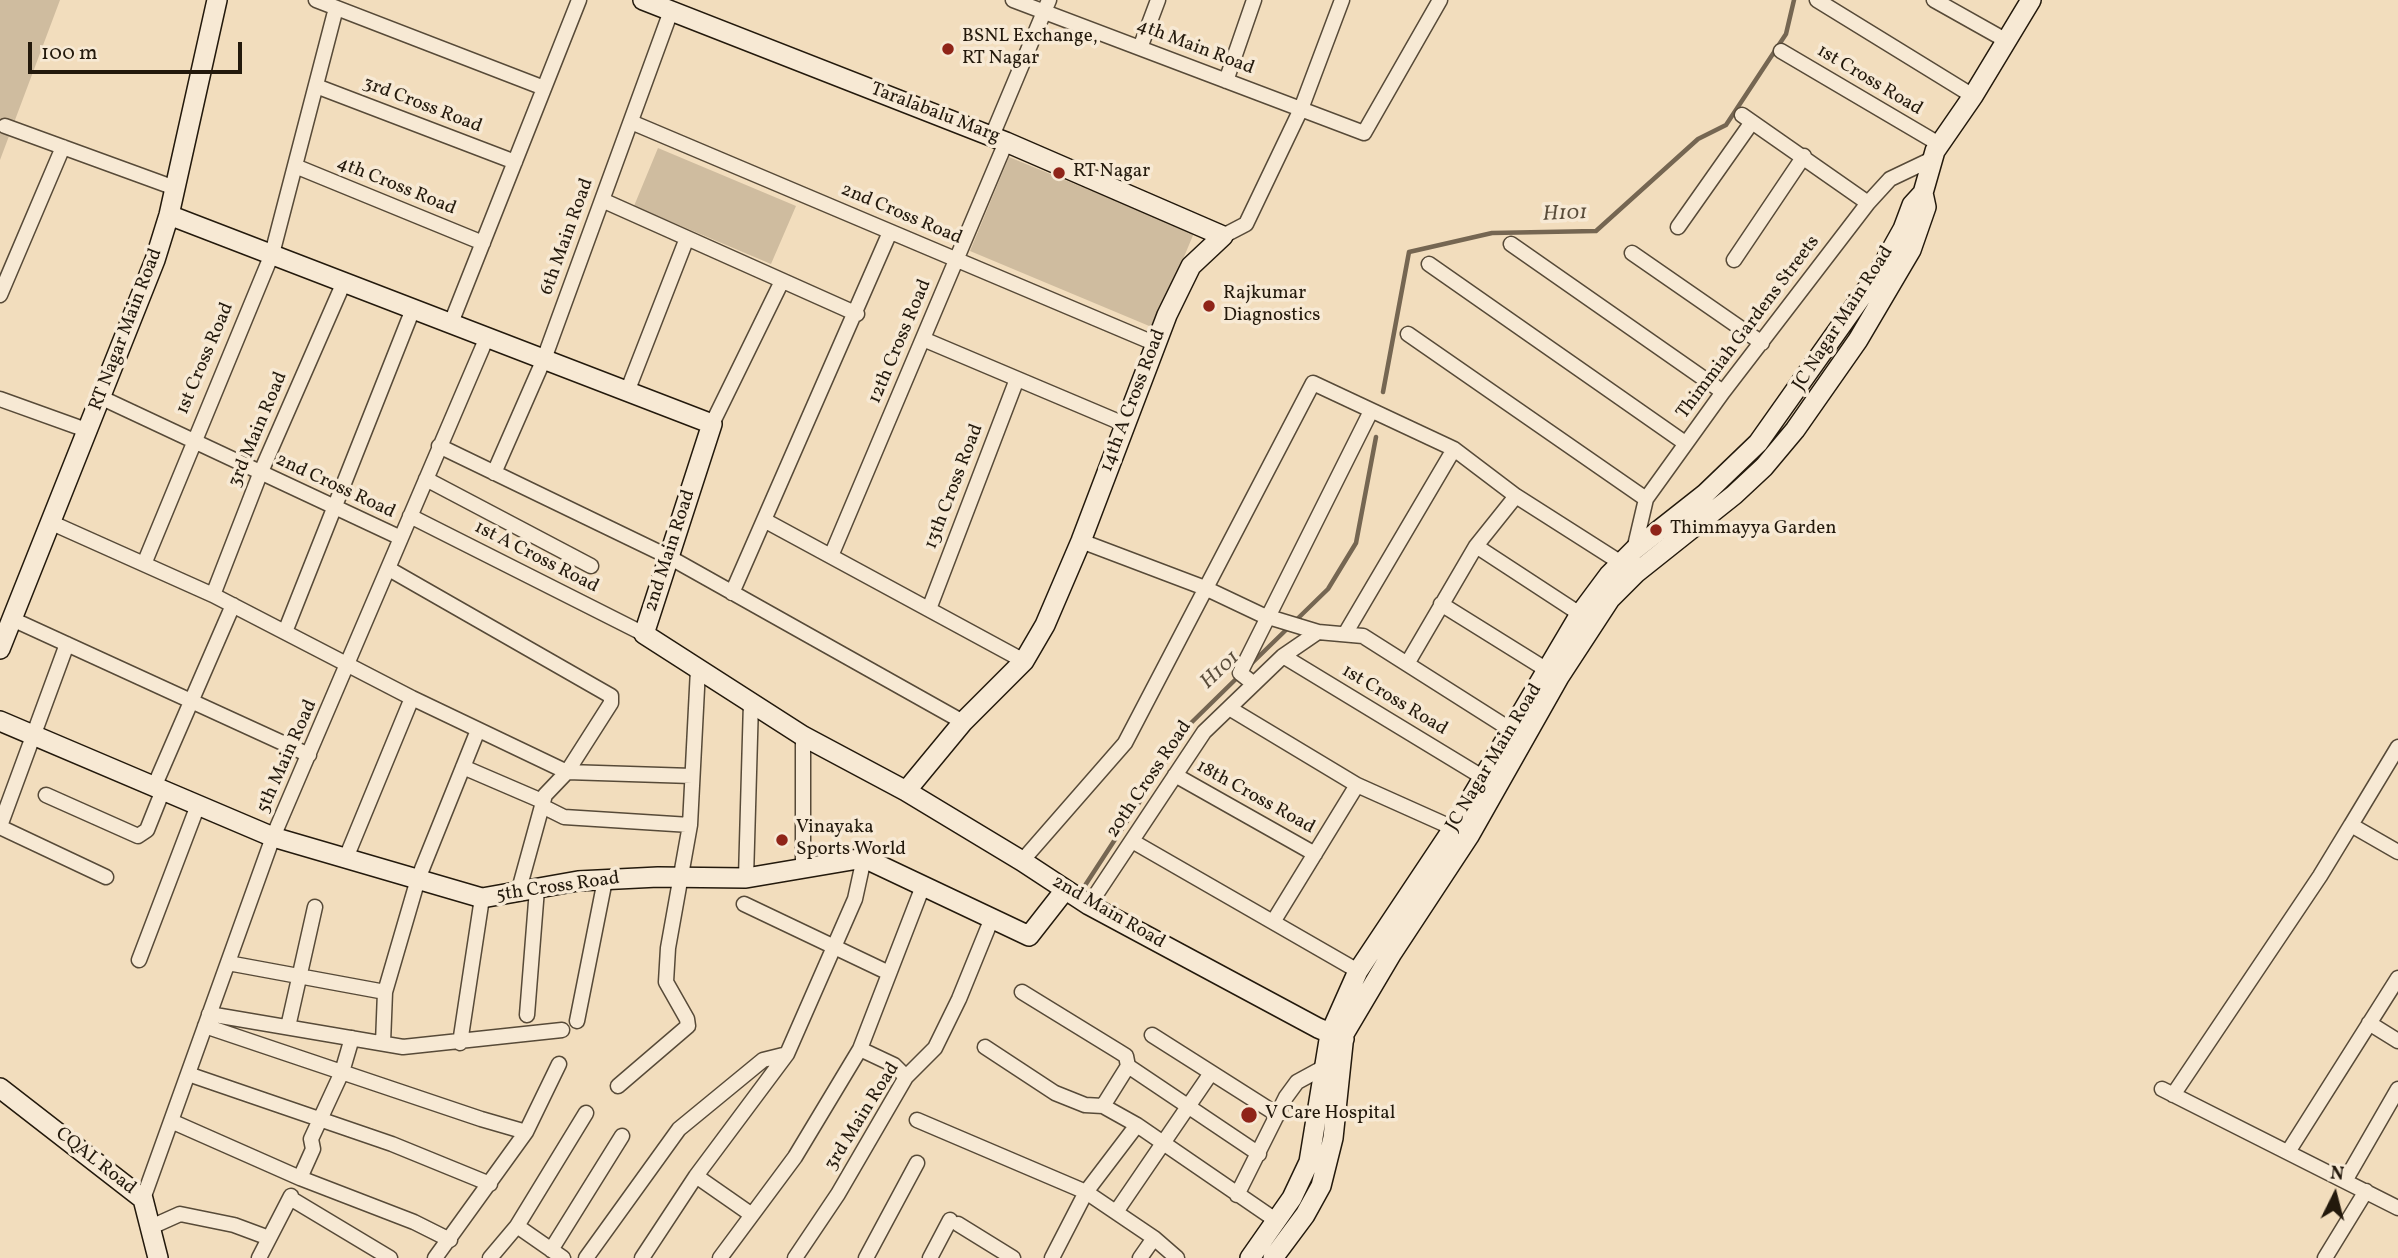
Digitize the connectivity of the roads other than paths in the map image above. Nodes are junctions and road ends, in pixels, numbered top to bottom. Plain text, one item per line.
1 (217, 0) edge
2 (316, 0) edge
3 (579, 0) edge
4 (643, 0) edge
5 (1013, 0) edge
6 (1158, 0) edge
7 (1254, 0) edge
8 (1342, 0) edge
9 (1440, 0) edge
10 (1818, 0) edge
11 (1934, 0) edge
12 (2031, 0) edge
13 (1046, 6) edge
14 (336, 8) junction
15 (671, 11) junction
16 (2007, 41) junction
17 (1140, 48) junction
18 (1781, 51) dead end
19 (1226, 81) junction
20 (316, 86) junction
21 (544, 88) junction
22 (1973, 96) junction
23 (1301, 109) junction
24 (631, 122) junction
25 (5, 126) dead end
26 (999, 139) junction
27 (63, 147) junction
28 (1935, 152) junction
29 (1804, 156) junction
30 (514, 162) junction
31 (295, 166) junction
32 (175, 188) junction
33 (602, 200) junction
34 (1868, 203) junction
35 (169, 215) junction
36 (1678, 227) dead end
37 (890, 232) junction
38 (1223, 236) junction
39 (687, 238) junction
40 (483, 243) junction
41 (1511, 244) dead end
42 (1633, 253) dead end
43 (272, 254) junction
44 (957, 260) junction
45 (1734, 260) dead end
46 (1429, 264) dead end
47 (782, 281) junction
48 (344, 282) junction
49 (0, 295) edge
50 (413, 309) junction
51 (857, 314) junction
52 (451, 323) junction
53 (1408, 334) dead end
54 (487, 337) junction
55 (923, 339) junction
56 (1762, 343) junction
57 (1156, 344) junction
58 (544, 359) junction
59 (1017, 379) junction
60 (627, 391) junction
61 (1723, 392) junction
62 (102, 398) junction
63 (0, 399) edge
64 (1371, 411) junction
65 (712, 424) junction
66 (1124, 424) junction
67 (89, 431) junction
68 (192, 443) junction
69 (1685, 443) junction
70 (439, 446) junction
71 (1454, 449) junction
72 (494, 473) junction
73 (260, 474) junction
74 (426, 479) junction
75 (1516, 496) junction
76 (1646, 499) junction
77 (333, 507) junction
78 (410, 516) junction
79 (764, 520) junction
80 (52, 523) junction
81 (401, 538) junction
82 (1081, 541) junction
83 (1476, 546) junction
84 (831, 556) junction
85 (669, 557) junction
86 (1630, 562) junction
87 (144, 564) junction
88 (591, 566) dead end
89 (389, 569) junction
90 (1205, 588) junction
91 (732, 593) junction
92 (213, 595) junction
93 (1441, 604) junction
94 (233, 605) junction
95 (929, 610) junction
96 (1580, 614) junction
97 (1266, 617) junction
98 (12, 619) junction
99 (285, 632) junction
100 (1318, 632) junction
101 (643, 634) junction
102 (1345, 634) junction
103 (67, 644) junction
104 (0, 649) edge
105 (1283, 656) junction
106 (1024, 661) junction
107 (350, 663) junction
108 (1407, 664) junction
109 (698, 669) junction
110 (1548, 670) junction
111 (1254, 684) junction
112 (412, 698) junction
113 (191, 700) junction
114 (751, 702) junction
115 (1229, 708) junction
116 (0, 721) edge
117 (963, 722) junction
118 (478, 730) junction
119 (1519, 735) junction
120 (33, 736) junction
121 (803, 736) junction
122 (2398, 747) edge
123 (309, 755) junction
124 (463, 767) junction
125 (567, 772) junction
126 (1175, 775) junction
127 (692, 776) junction
128 (1485, 778) junction
129 (1357, 785) junction
130 (159, 789) junction
131 (906, 791) junction
132 (46, 795) dead end
133 (542, 801) junction
134 (198, 805) junction
135 (690, 825) junction
136 (2351, 825) junction
137 (0, 827) edge
138 (1462, 831) junction
139 (273, 837) junction
140 (1132, 841) junction
141 (2398, 852) edge
142 (1315, 854) junction
143 (346, 858) junction
144 (864, 858) junction
145 (1022, 861) junction
146 (803, 868) junction
147 (106, 877) dead end
148 (680, 877) junction
149 (746, 877) junction
150 (418, 879) junction
151 (605, 880) junction
152 (923, 886) junction
153 (1065, 890) junction
154 (528, 891) junction
155 (482, 898) junction
156 (744, 904) dead end
157 (1089, 905) junction
158 (315, 907) dead end
159 (992, 918) junction
160 (1273, 922) junction
161 (834, 947) junction
162 (139, 960) dead end
163 (228, 962) junction
164 (1358, 971) junction
165 (889, 974) junction
166 (298, 976) junction
167 (2398, 978) edge
168 (385, 992) junction
169 (1022, 992) dead end
170 (527, 1015) dead end
171 (207, 1020) junction
172 (577, 1021) dead end
173 (2370, 1023) junction
174 (288, 1027) junction
175 (562, 1030) dead end
176 (1152, 1035) dead end
177 (1337, 1037) junction
178 (352, 1038) junction
179 (2398, 1041) edge
180 (383, 1043) junction
181 (460, 1043) junction
182 (985, 1047) dead end
183 (860, 1049) junction
184 (787, 1055) junction
185 (559, 1064) dead end
186 (1333, 1064) junction
187 (1128, 1066) junction
188 (342, 1072) junction
189 (1212, 1073) junction
190 (188, 1074) junction
191 (906, 1077) junction
192 (618, 1086) dead end
193 (0, 1088) edge
194 (2398, 1089) edge
195 (1103, 1105) junction
196 (1188, 1107) junction
197 (586, 1113) dead end
198 (1278, 1115) junction
199 (917, 1120) dead end
200 (171, 1121) junction
201 (320, 1121) junction
202 (1137, 1125) junction
203 (526, 1132) junction
204 (622, 1136) dead end
205 (1163, 1143) junction
206 (2288, 1152) junction
207 (1259, 1154) junction
208 (917, 1163) dead end
209 (696, 1176) junction
210 (300, 1178) junction
211 (2345, 1181) junction
212 (490, 1184) junction
213 (1086, 1192) junction
214 (2366, 1192) junction
215 (1237, 1195) junction
216 (143, 1199) junction
217 (2398, 1208) edge
218 (1116, 1212) junction
219 (752, 1215) junction
220 (1277, 1220) junction
221 (151, 1227) junction
222 (517, 1227) junction
223 (270, 1238) junction
224 (1154, 1238) junction
225 (450, 1240) junction
226 (557, 1254) edge
227 (158, 1258) edge
228 (260, 1258) edge
229 (390, 1258) edge
230 (435, 1258) edge
231 (490, 1258) edge
232 (586, 1258) edge
233 (642, 1258) edge
234 (720, 1258) edge
235 (795, 1258) edge
236 (866, 1258) edge
237 (930, 1258) edge
238 (1013, 1258) edge
239 (1052, 1258) edge
240 (1140, 1258) edge
241 (1177, 1258) edge
242 (1250, 1258) edge
243 (1273, 1258) edge
244 (2325, 1258) edge

1 - 32 street, RT Nagar Main Road
2 - 14 street
3 - 21 street
4 - 15 street, Taralabalu Marg
5 - 13 street, 4th Main Road
6 - 17 street
7 - 19 street
8 - 23 street, 14th A Cross Road
9 - 23 street, 4th Main Road
10 - 22 street
11 - 16 street
12 - 16 street
13 - 17 street, 4th Main Road
13 - 26 street, 12th Cross Road
14 - 20 street, 1st Cross Road
14 - 21 street
15 - 24 street, 6th Main Road
15 - 26 street, Taralabalu Marg
16 - 22 street
17 - 19 street, 4th Main Road
18 - 28 street, 1st Cross Road
19 - 23 street, 4th Main Road
20 - 30 street, 3rd Cross Road
20 - 31 street, 1st Cross Road
21 - 30 street
22 - 28 street
23 - 38 street, 14th A Cross Road
24 - 33 street, 6th Main Road
24 - 37 street, 2nd Cross Road
25 - 27 street
26 - 38 street, Taralabalu Marg
26 - 44 street, 12th Cross Road
27 - 32 street
27 - 49 street
28 - 34 street, Thimmiah Gardens Streets
28 - 86 street, JC Nagar Main Road
29 - 34 street
29 - 36 street
29 - 45 street
30 - 40 street
31 - 40 street, 4th Cross Road
31 - 43 street, 1st Cross Road
32 - 35 street, RT Nagar Main Road
33 - 39 street
33 - 58 street, 6th Main Road
34 - 56 street, Thimmiah Gardens Streets
35 - 43 street
35 - 62 street, RT Nagar Main Road
37 - 44 street, 2nd Cross Road
37 - 51 street
38 - 57 street, 14th A Cross Road
39 - 47 street
39 - 60 street
40 - 52 street
41 - 61 street
42 - 56 street
43 - 48 street
43 - 68 street, 1st Cross Road
44 - 55 street, 12th Cross Road
44 - 57 street, 2nd Cross Road
46 - 69 street
47 - 51 street
47 - 65 street
48 - 50 street
48 - 73 street, 3rd Main Road
50 - 52 street
50 - 77 street
51 - 79 street
52 - 54 street
53 - 76 street
54 - 58 street
54 - 70 street, 5th Main Road
55 - 59 street
55 - 84 street, 12th Cross Road
56 - 61 street, Thimmiah Gardens Streets
57 - 66 street, 14th A Cross Road
58 - 60 street
58 - 72 street, 6th Main Road
59 - 66 street
59 - 95 street, 13th Cross Road
60 - 65 street
61 - 69 street, Thimmiah Gardens Streets
62 - 67 street, RT Nagar Main Road
62 - 68 street, 2nd Cross Road
63 - 67 street
64 - 71 street
64 - 90 street
64 - 97 street
65 - 85 street, 2nd Main Road
66 - 82 street, 14th A Cross Road
67 - 80 street, RT Nagar Main Road
68 - 73 street, 2nd Cross Road
68 - 87 street, 1st Cross Road
69 - 76 street, Thimmiah Gardens Streets
70 - 72 street
70 - 74 street, 5th Main Road
71 - 75 street
71 - 102 street
72 - 85 street
73 - 77 street, 2nd Cross Road
73 - 92 street, 3rd Main Road
74 - 78 street, 5th Main Road
74 - 88 street
75 - 83 street
75 - 86 street
76 - 86 street, Thimmiah Gardens Streets
77 - 81 street, 2nd Cross Road
77 - 99 street
78 - 81 street, 5th Main Road
78 - 101 street, 1st A Cross Road
79 - 84 street
79 - 91 street
80 - 87 street
80 - 98 street, RT Nagar Main Road
81 - 89 street, 5th Main Road
82 - 90 street
82 - 106 street, 14th A Cross Road
83 - 93 street
83 - 96 street
84 - 95 street
85 - 91 street
85 - 101 street, 2nd Main Road
86 - 96 street, JC Nagar Main Road
86 - 119 street, JC Nagar Main Road
87 - 92 street
89 - 107 street, 5th Main Road
89 - 125 street
90 - 97 street
90 - 145 street
91 - 117 street
92 - 94 street
93 - 108 street
93 - 110 street
94 - 99 street
94 - 113 street
95 - 106 street
96 - 110 street, JC Nagar Main Road
97 - 100 street
97 - 111 street
98 - 103 street
98 - 104 street, RT Nagar Main Road
99 - 107 street
100 - 102 street
100 - 105 street, 20th Cross Road
101 - 109 street, 2nd Main Road
102 - 108 street
103 - 113 street
103 - 120 street
105 - 111 street, 20th Cross Road
105 - 128 street, 1st Cross Road
106 - 117 street, 14th A Cross Road
107 - 112 street
107 - 123 street, 5th Main Road
108 - 119 street
109 - 114 street, 2nd Main Road
109 - 127 street
110 - 119 street, JC Nagar Main Road
111 - 115 street, 20th Cross Road
112 - 118 street
112 - 143 street
113 - 123 street
113 - 130 street
114 - 121 street, 2nd Main Road
114 - 149 street
115 - 126 street, 20th Cross Road
115 - 129 street
116 - 120 street, 5th Cross Road
117 - 131 street, 14th A Cross Road
118 - 124 street
118 - 125 street
119 - 128 street, JC Nagar Main Road
119 - 138 street, JC Nagar Main Road
120 - 130 street, 5th Cross Road
120 - 137 street
121 - 131 street, 2nd Main Road
121 - 146 street
122 - 136 street
123 - 139 street, 5th Main Road
124 - 133 street
124 - 150 street
125 - 127 street
125 - 133 street
126 - 140 street, 20th Cross Road
126 - 142 street, 18th Cross Road
127 - 135 street
128 - 138 street, JC Nagar Main Road
129 - 138 street
129 - 142 street
130 - 132 street
130 - 134 street, 5th Cross Road
131 - 145 street, 2nd Main Road
133 - 135 street
133 - 154 street
134 - 139 street, 5th Cross Road
134 - 162 street
135 - 148 street
136 - 141 street
136 - 206 street
137 - 147 street
138 - 164 street, JC Nagar Main Road
138 - 177 street, JC Nagar Main Road
139 - 143 street, 5th Cross Road
139 - 163 street, 5th Main Road
140 - 157 street, 20th Cross Road
140 - 160 street
142 - 160 street
143 - 150 street, 5th Cross Road
144 - 146 street, 5th Cross Road
144 - 152 street
144 - 161 street
145 - 153 street, 2nd Main Road
146 - 149 street, 5th Cross Road
148 - 149 street, 5th Cross Road
148 - 151 street, 5th Cross Road
148 - 192 street
150 - 155 street, 5th Cross Road
150 - 168 street
151 - 154 street, 5th Cross Road
151 - 172 street
152 - 159 street
152 - 165 street
153 - 157 street, 2nd Main Road
153 - 159 street
154 - 155 street, 5th Cross Road
154 - 170 street
155 - 181 street
156 - 161 street
157 - 177 street, 2nd Main Road
158 - 166 street
159 - 191 street, 3rd Main Road
160 - 164 street
161 - 165 street
161 - 184 street
163 - 166 street
163 - 171 street, 5th Main Road
164 - 177 street, JC Nagar Main Road
165 - 183 street
166 - 168 street
166 - 174 street
167 - 173 street
168 - 180 street
169 - 187 street
171 - 174 street
171 - 188 street
171 - 190 street, 5th Main Road
173 - 179 street
173 - 206 street
174 - 178 street
175 - 181 street
176 - 189 street
177 - 186 street, JC Nagar Main Road
178 - 180 street
178 - 188 street
180 - 181 street
182 - 195 street
183 - 191 street
183 - 219 street
184 - 209 street
184 - 232 street
185 - 203 street
186 - 198 street
186 - 220 street, JC Nagar Main Road
186 - 243 street, JC Nagar Main Road
187 - 195 street
187 - 196 street
188 - 201 street
188 - 203 street
189 - 196 street
189 - 198 street
190 - 200 street, 5th Main Road
190 - 201 street
191 - 235 street, 3rd Main Road
193 - 216 street, CQAL Road
194 - 211 street
195 - 202 street
196 - 205 street
196 - 207 street
197 - 222 street
198 - 207 street
199 - 213 street
200 - 210 street
200 - 216 street, 5th Main Road
201 - 210 street
201 - 212 street
202 - 205 street
202 - 213 street
203 - 212 street
204 - 226 street
205 - 215 street
205 - 218 street
206 - 211 street
207 - 215 street
208 - 236 street
209 - 219 street
209 - 233 street
210 - 225 street
211 - 214 street
212 - 225 street
213 - 218 street
213 - 239 street
214 - 217 street
214 - 244 street
215 - 220 street
216 - 221 street, CQAL Road
218 - 224 street
219 - 234 street
220 - 242 street, JC Nagar Main Road
221 - 223 street
221 - 227 street, CQAL Road
222 - 226 street
222 - 231 street
223 - 228 street
223 - 229 street
224 - 240 street
224 - 241 street
225 - 230 street
237 - 238 street

